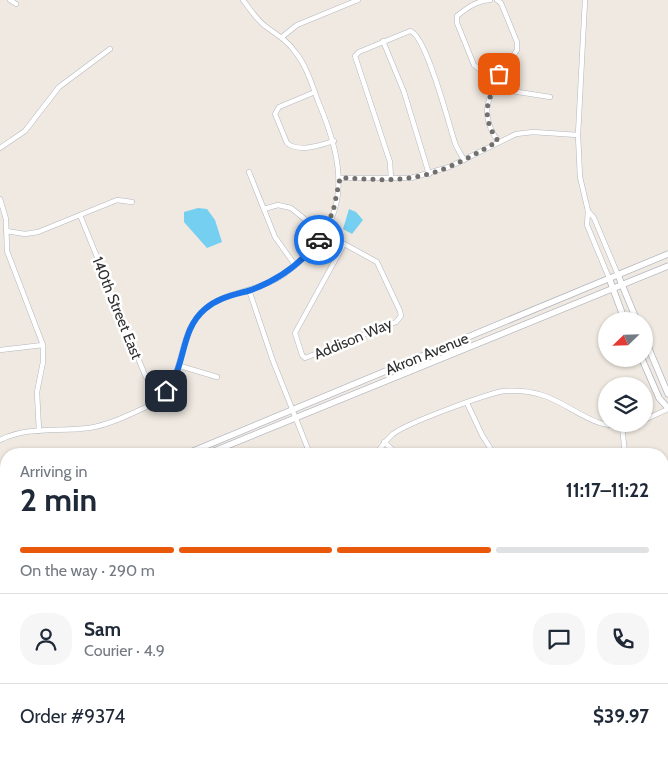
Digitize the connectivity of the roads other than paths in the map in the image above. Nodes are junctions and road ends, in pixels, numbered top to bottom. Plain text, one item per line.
1 (10, 0) edge
2 (243, 0) edge
3 (341, 0) edge
4 (358, 0) edge
5 (490, 0) edge
6 (496, 0) edge
7 (585, 0) edge
8 (16, 4) dead end
9 (345, 5) junction
10 (282, 37) junction
11 (384, 41) junction
12 (110, 49) dead end
13 (501, 74) junction
14 (490, 79) junction
15 (506, 87) junction
16 (494, 90) junction
17 (315, 92) junction
18 (550, 97) dead end
19 (578, 135) junction
20 (334, 141) junction
21 (498, 141) junction
22 (0, 148) edge
23 (464, 160) junction
24 (249, 172) dead end
25 (429, 174) junction
26 (340, 178) junction
27 (391, 179) junction
28 (0, 200) edge
29 (132, 202) dead end
30 (264, 209) junction
31 (588, 211) junction
32 (80, 215) junction
33 (6, 231) junction
34 (324, 233) junction
35 (344, 244) junction
36 (668, 254) edge
37 (295, 265) junction
38 (668, 266) edge
39 (618, 274) junction
40 (609, 278) junction
41 (623, 285) junction
42 (249, 290) junction
43 (612, 290) junction
44 (621, 312) edge
45 (634, 312) edge
46 (43, 345) junction
47 (0, 350) edge
48 (653, 358) edge
49 (180, 366) junction
50 (646, 368) edge
51 (217, 377) dead end
52 (668, 394) edge
53 (159, 398) junction
54 (467, 403) junction
55 (668, 409) edge
56 (292, 410) junction
57 (653, 416) edge
58 (295, 418) junction
59 (598, 423) edge
60 (39, 431) junction
61 (623, 432) edge
62 (0, 440) edge
63 (384, 442) junction
64 (200, 448) edge
65 (222, 448) edge
66 (308, 448) edge
67 (380, 448) edge
68 (390, 448) edge
69 (490, 448) edge
70 (625, 448) edge

1 - 8 street
2 - 10 street
3 - 9 street
4 - 9 street
5 - 14 street
6 - 13 street
7 - 19 street
9 - 10 street
10 - 17 street
11 - 23 street
11 - 25 street
11 - 27 street
12 - 22 street
13 - 14 street
13 - 15 street
14 - 16 street
15 - 16 street
15 - 18 street
16 - 21 street
17 - 20 street
17 - 20 street
19 - 21 street
19 - 31 street
20 - 26 street
21 - 23 street
23 - 25 street
24 - 30 street
25 - 27 street
26 - 27 street
26 - 34 street
28 - 33 street
29 - 32 street
30 - 34 street, Addison Way
30 - 37 street
31 - 39 street
31 - 40 street
32 - 33 street
32 - 53 street, 140th Street East
33 - 46 street
34 - 35 street, Addison Way
34 - 37 street
35 - 35 street, Addison Way
36 - 39 street, Akron Avenue
37 - 42 street
38 - 41 street, Akron Avenue
39 - 40 street, Akron Avenue
39 - 41 street
40 - 43 street
40 - 56 street, Akron Avenue
41 - 43 street, Akron Avenue
41 - 45 street
42 - 49 street
42 - 56 street
43 - 44 street
43 - 58 street, Akron Avenue
46 - 47 street
46 - 60 street
48 - 52 street
49 - 51 street
49 - 53 street
50 - 55 street
53 - 60 street
54 - 59 street
54 - 63 street
54 - 69 street
55 - 57 street
56 - 58 street
56 - 64 street, Akron Avenue
58 - 65 street, Akron Avenue
58 - 66 street
60 - 62 street
61 - 70 street
63 - 67 street
63 - 68 street

